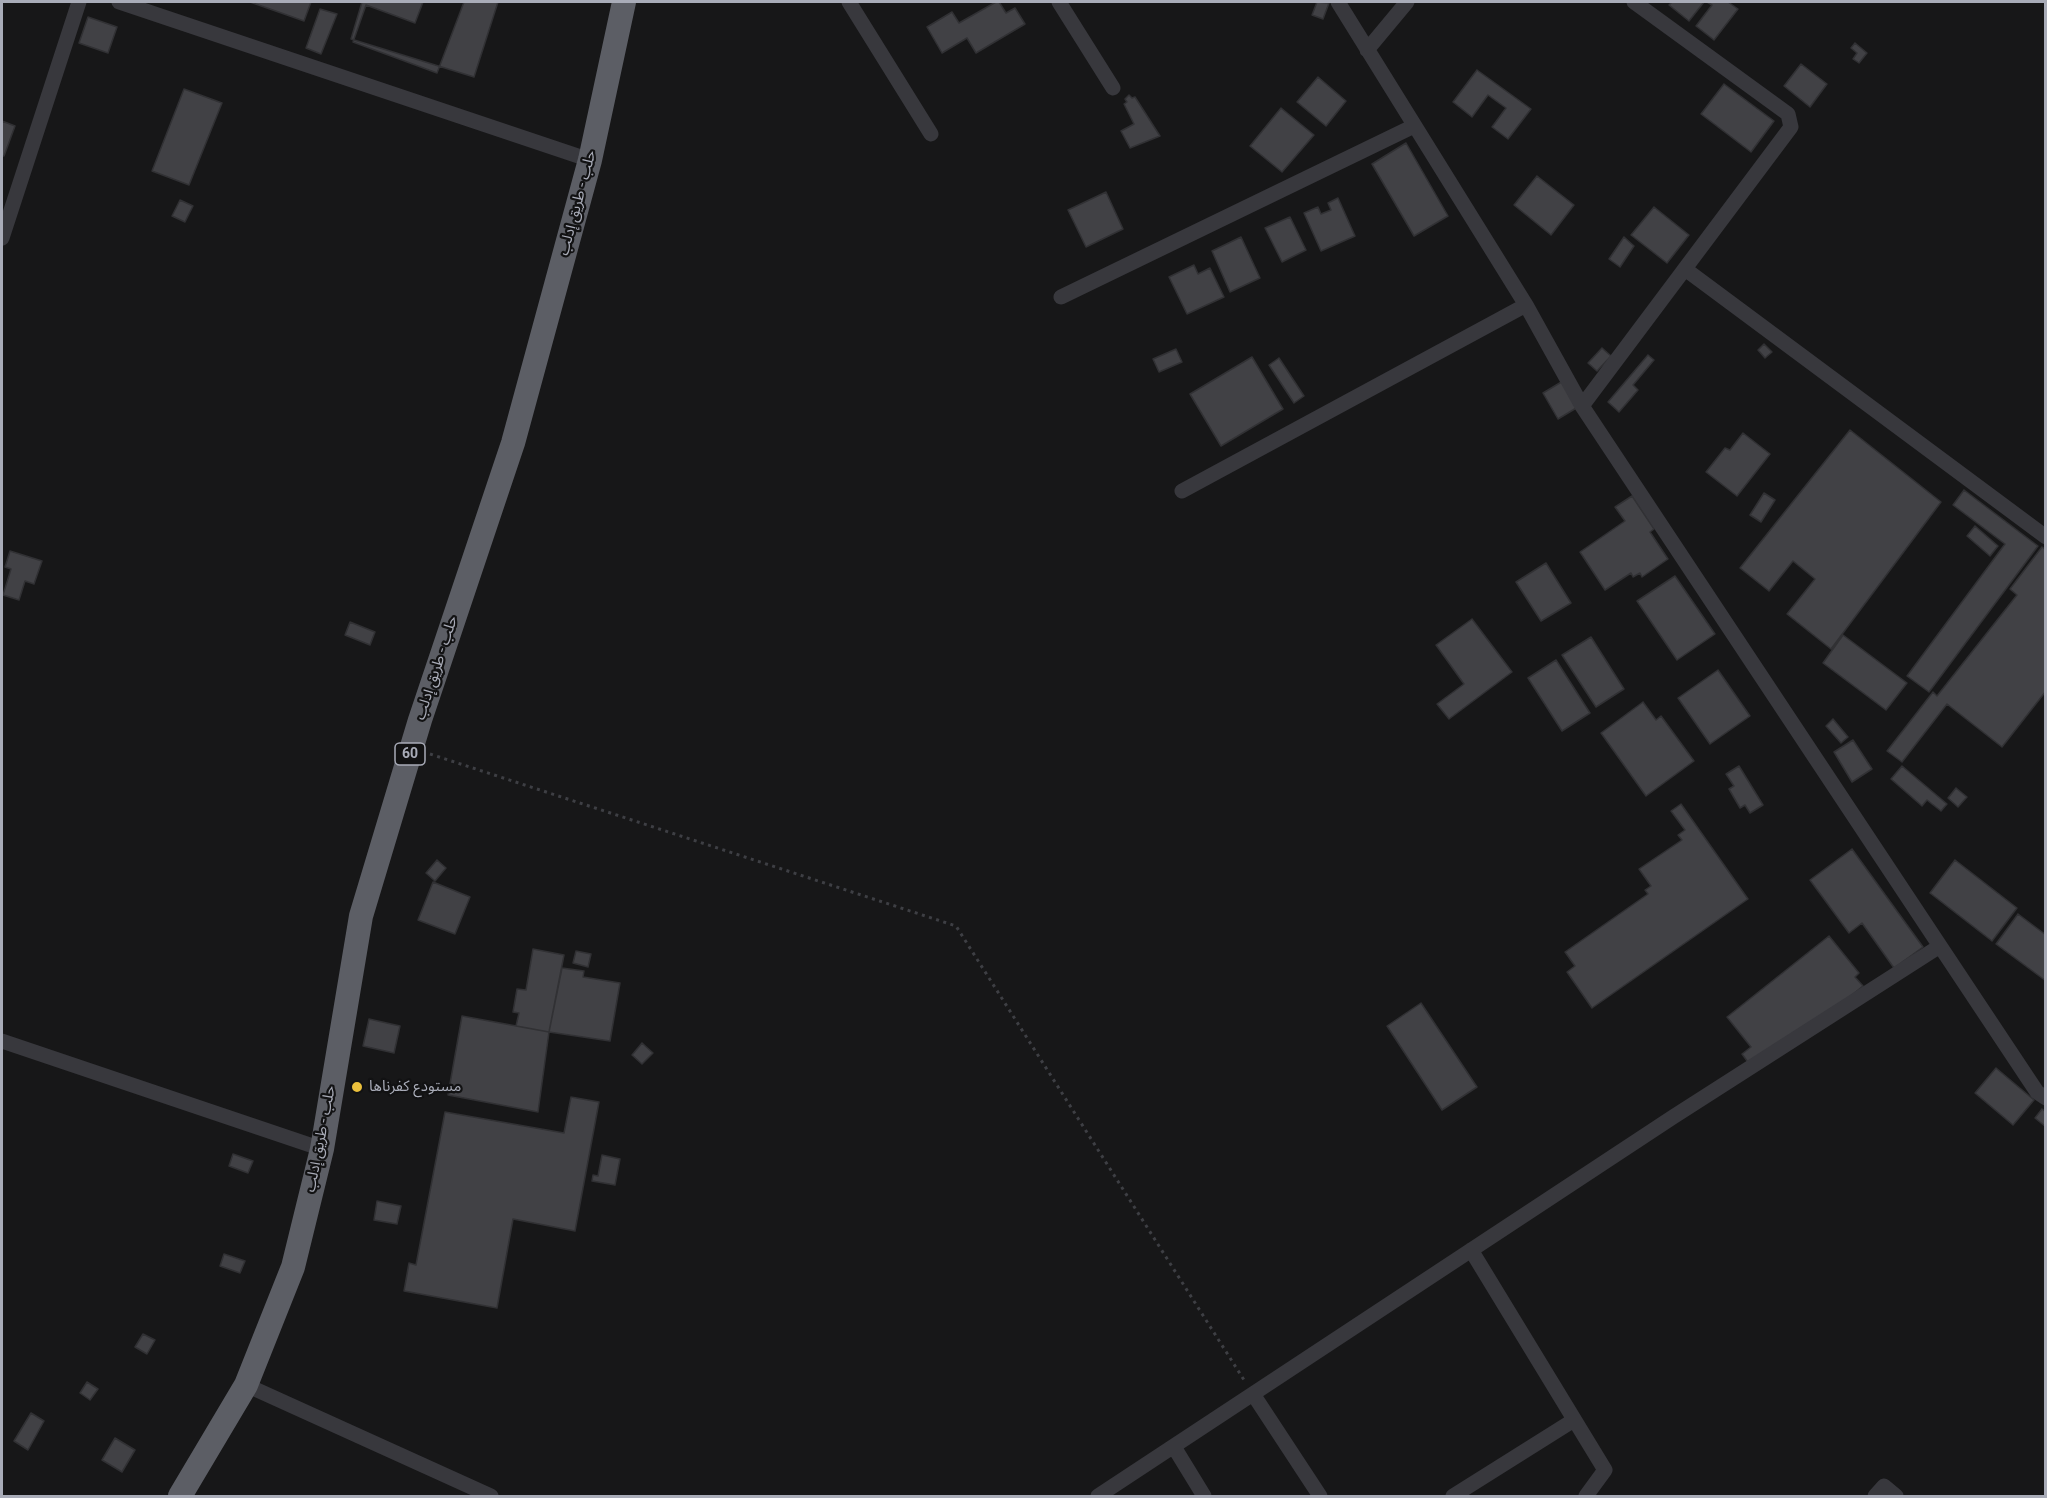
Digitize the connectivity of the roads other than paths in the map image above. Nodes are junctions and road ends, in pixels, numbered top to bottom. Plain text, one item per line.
1 (79, 2) edge
2 (119, 2) edge
3 (624, 2) edge
4 (849, 2) edge
5 (1059, 2) edge
6 (1338, 2) edge
7 (1407, 2) edge
8 (1634, 2) edge
9 (1367, 50) junction
10 (1113, 88) dead end
11 (1414, 126) junction
12 (931, 134) dead end
13 (590, 160) junction
14 (2, 238) edge
15 (1685, 269) junction
16 (1061, 297) dead end
17 (1526, 305) junction
18 (1582, 406) junction
19 (1182, 491) dead end
20 (2046, 537) edge
21 (1940, 946) junction
22 (2, 1041) edge
23 (2046, 1098) edge
24 (322, 1149) junction
25 (1471, 1250) junction
26 (246, 1385) junction
27 (1253, 1394) junction
28 (1574, 1420) junction
29 (1174, 1447) junction
30 (180, 1497) edge
31 (491, 1497) edge
32 (1098, 1497) edge
33 (1204, 1497) edge
34 (1320, 1497) edge
35 (1453, 1497) edge
36 (1586, 1497) edge
37 (1875, 1497) edge
38 (1896, 1497) edge

1 - 14 street
2 - 13 street
3 - 13 highway, حلب - طريق إدلب / 60
4 - 12 street
5 - 10 street
6 - 9 street
7 - 9 street
8 - 15 street
9 - 11 street
11 - 16 street
11 - 17 street
13 - 24 highway, حلب - طريق إدلب / 60
15 - 18 street
15 - 20 street
17 - 18 street
17 - 19 street
18 - 21 street
21 - 23 street
21 - 25 street
22 - 24 street
24 - 26 highway, حلب - طريق إدلب / 60
25 - 27 street
25 - 28 street
26 - 30 highway, حلب - طريق إدلب / 60
26 - 31 street
27 - 29 street
27 - 34 street
28 - 35 street
28 - 36 street
29 - 32 street
29 - 33 street
37 - 38 street

